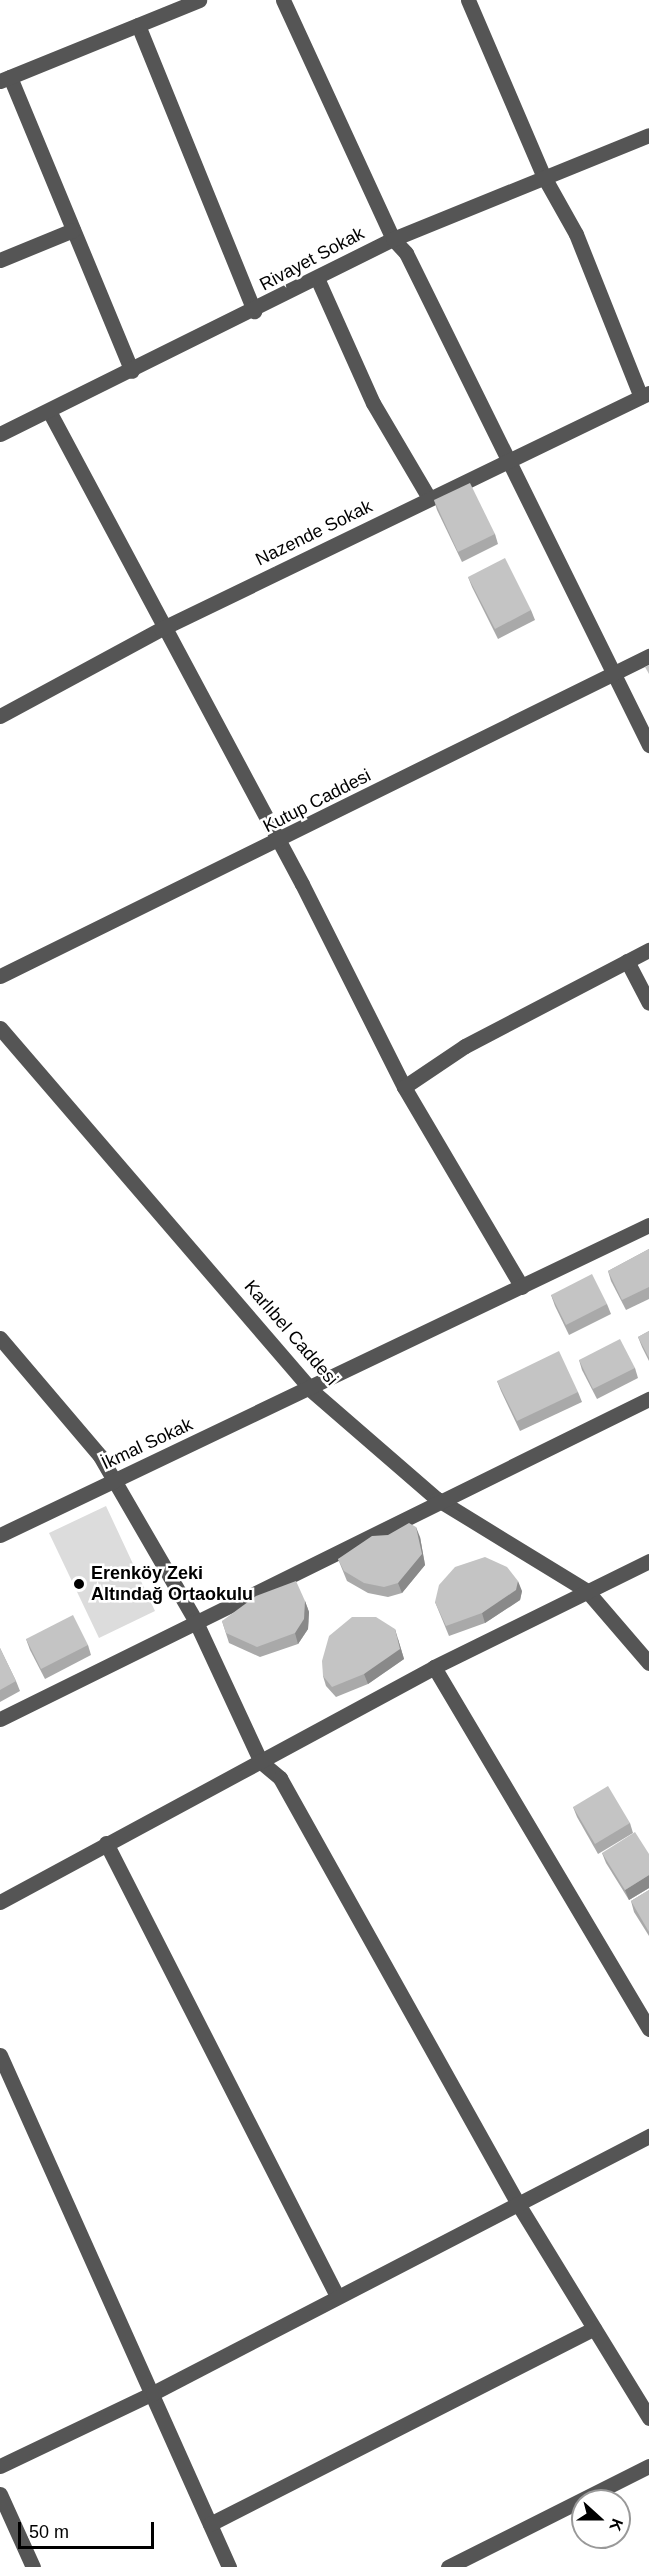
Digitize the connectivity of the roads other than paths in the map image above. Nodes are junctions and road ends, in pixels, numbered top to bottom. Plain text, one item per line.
1 (199, 0) edge
2 (283, 0) edge
3 (468, 0) edge
4 (138, 25) junction
5 (5, 79) edge
6 (649, 135) edge
7 (544, 177) junction
8 (74, 230) junction
9 (393, 239) junction
10 (0, 260) edge
11 (317, 278) junction
12 (254, 311) junction
13 (132, 372) junction
14 (645, 395) edge
15 (49, 411) junction
16 (0, 434) edge
17 (507, 458) junction
18 (429, 498) junction
19 (161, 629) junction
20 (649, 656) edge
21 (615, 673) junction
22 (0, 716) edge
23 (649, 745) edge
24 (279, 842) junction
25 (649, 950) edge
26 (627, 961) junction
27 (0, 976) edge
28 (649, 1004) edge
29 (0, 1028) edge
30 (404, 1087) junction
31 (649, 1225) edge
32 (522, 1287) junction
33 (0, 1338) edge
34 (311, 1390) junction
35 (649, 1399) edge
36 (113, 1482) junction
37 (438, 1499) junction
38 (0, 1534) edge
39 (649, 1561) edge
40 (587, 1592) junction
41 (195, 1620) junction
42 (649, 1664) edge
43 (434, 1666) junction
44 (0, 1719) edge
45 (261, 1762) junction
46 (106, 1843) junction
47 (0, 1902) edge
48 (649, 2029) edge
49 (0, 2055) edge
50 (649, 2136) edge
51 (518, 2204) junction
52 (337, 2296) junction
53 (594, 2328) junction
54 (153, 2392) junction
55 (649, 2418) edge
56 (0, 2466) edge
57 (649, 2466) edge
58 (0, 2494) edge
59 (210, 2524) junction
60 (33, 2567) edge
61 (229, 2567) edge
62 (448, 2567) edge

1 - 4 street
2 - 9 street
3 - 7 street
4 - 5 street
4 - 12 street
5 - 8 street
6 - 7 street, Rivayet Sokak
7 - 9 street, Rivayet Sokak
7 - 14 street
8 - 10 street
8 - 13 street
9 - 11 street, Rivayet Sokak
9 - 17 street
11 - 12 street, Rivayet Sokak
11 - 18 street
12 - 13 street, Rivayet Sokak
13 - 15 street, Rivayet Sokak
14 - 17 street, Nazende Sokak
15 - 16 street, Rivayet Sokak
15 - 19 street
17 - 18 street, Nazende Sokak
17 - 21 street
18 - 19 street, Nazende Sokak
19 - 22 street, Nazende Sokak
19 - 24 street
20 - 21 street, Kutup Caddesi
21 - 23 street
21 - 24 street, Kutup Caddesi
24 - 27 street, Kutup Caddesi
24 - 30 street
25 - 26 street
26 - 28 street
26 - 30 street
29 - 34 street, Karlıbel Caddesi
30 - 32 street
31 - 32 street, İkmal Sokak
32 - 34 street, İkmal Sokak
33 - 36 street
34 - 36 street, İkmal Sokak
34 - 37 street, Karlıbel Caddesi
35 - 37 street
36 - 38 street, İkmal Sokak
36 - 41 street
37 - 40 street, Karlıbel Caddesi
37 - 41 street
39 - 40 street
40 - 42 street, Karlıbel Caddesi
40 - 43 street
41 - 44 street
41 - 45 street
43 - 45 street
43 - 48 street
45 - 46 street
45 - 51 street
46 - 47 street
46 - 52 street
49 - 54 street
50 - 51 street
51 - 52 street
51 - 53 street
52 - 54 street
53 - 55 street
53 - 59 street
54 - 56 street
54 - 59 street
57 - 62 street
58 - 60 street
59 - 61 street

